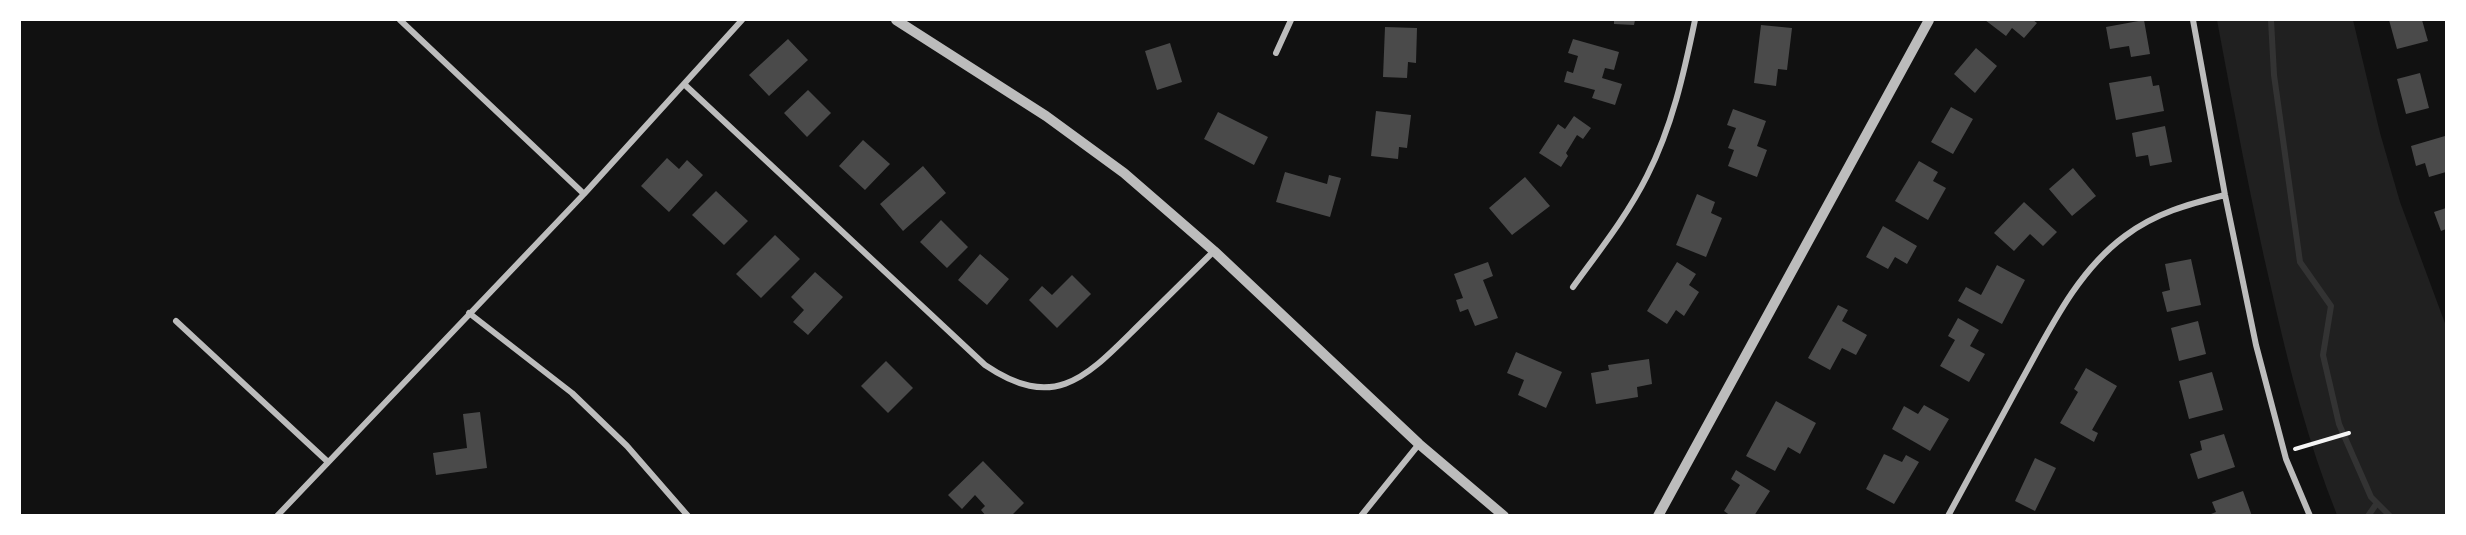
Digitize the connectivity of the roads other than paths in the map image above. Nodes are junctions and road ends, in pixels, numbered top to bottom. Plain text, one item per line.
1 (400, 20) edge
2 (742, 20) edge
3 (896, 20) edge
4 (1291, 20) edge
5 (1695, 20) edge
6 (1929, 20) edge
7 (2193, 20) edge
8 (1276, 53) dead end
9 (684, 84) junction
10 (584, 194) junction
11 (2225, 195) junction
12 (1214, 251) junction
13 (1574, 287) dead end
14 (469, 313) junction
15 (176, 321) dead end
16 (1419, 444) junction
17 (328, 462) junction
18 (277, 516) edge
19 (688, 516) edge
20 (1361, 516) edge
21 (1504, 516) edge
22 (1658, 516) edge
23 (1948, 516) edge
24 (2310, 516) edge

1 - 10 street
2 - 9 street
3 - 12 street
4 - 8 street
5 - 13 street
6 - 22 street
7 - 11 street
9 - 10 street
9 - 12 street
10 - 14 street
11 - 23 street
11 - 24 street
12 - 16 street
14 - 17 street
14 - 19 street
15 - 17 street
16 - 20 street
16 - 21 street
17 - 18 street

